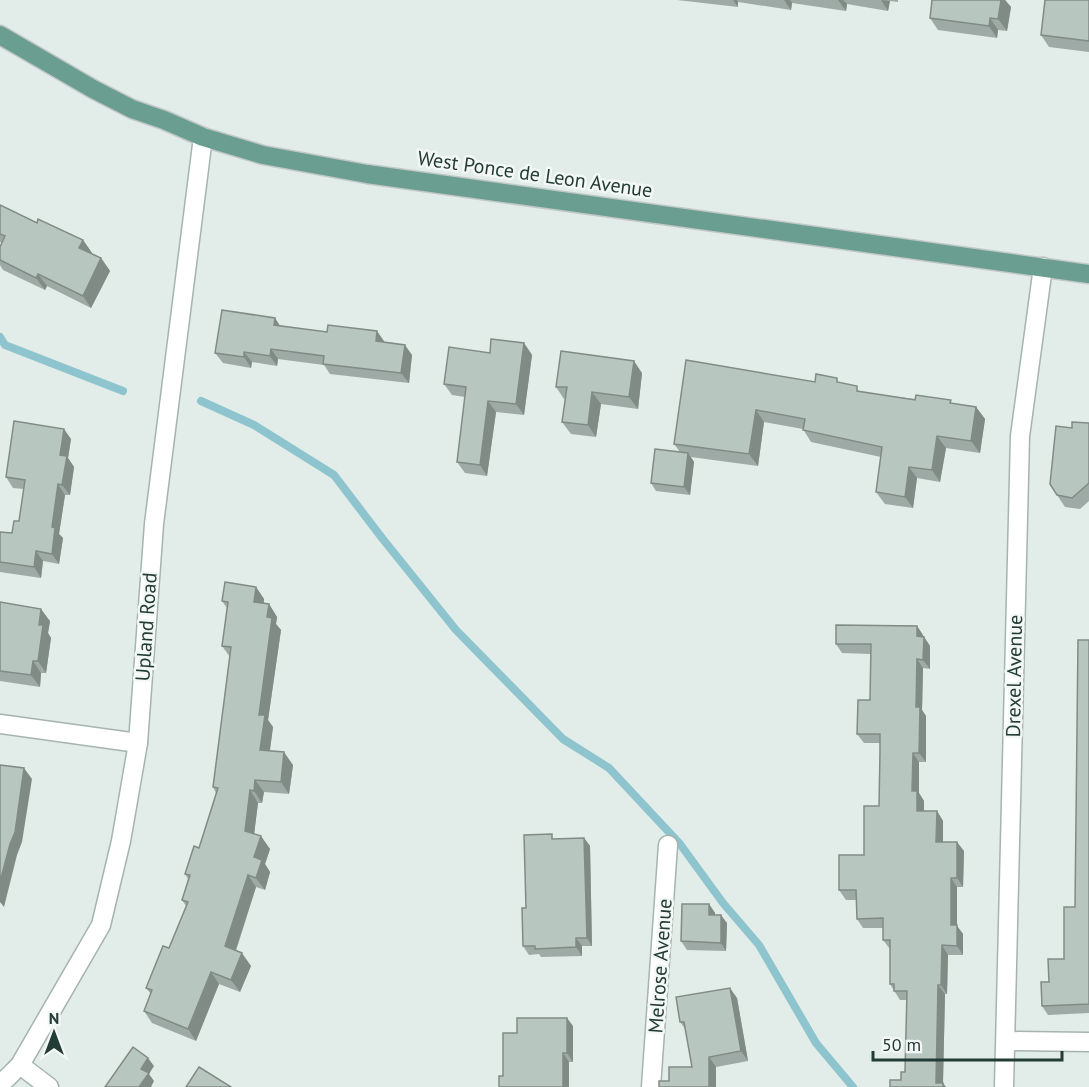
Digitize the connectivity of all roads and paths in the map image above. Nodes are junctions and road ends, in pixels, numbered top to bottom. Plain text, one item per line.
1 (0, 35) edge
2 (203, 137) junction
3 (1043, 267) junction
4 (1089, 274) edge
5 (0, 724) edge
6 (138, 743) junction
7 (668, 845) dead end
8 (1006, 1041) junction
9 (1089, 1042) edge
10 (20, 1065) junction
11 (0, 1085) edge
12 (49, 1087) edge
13 (651, 1087) edge
14 (1004, 1087) edge

1 - 2 main road, West Ponce de Leon Avenue
2 - 3 main road, West Ponce de Leon Avenue
2 - 6 street, Upland Road
3 - 4 main road, West Ponce de Leon Avenue
3 - 8 street, Drexel Avenue
5 - 6 street
6 - 10 street, Upland Road
7 - 13 street, Melrose Avenue
8 - 9 street
8 - 14 street, Drexel Avenue
10 - 11 street, Upland Road
10 - 12 street

